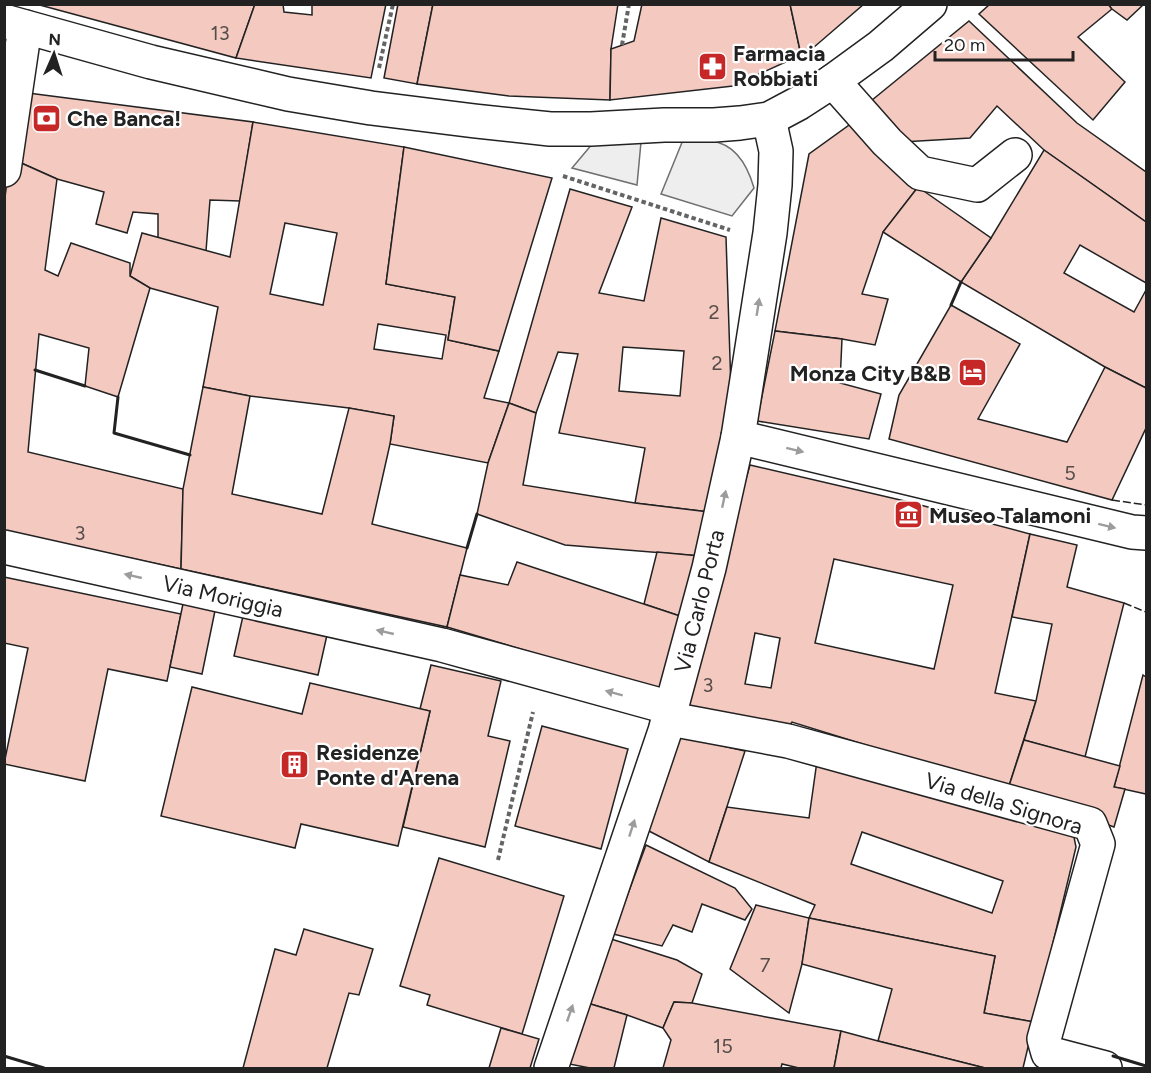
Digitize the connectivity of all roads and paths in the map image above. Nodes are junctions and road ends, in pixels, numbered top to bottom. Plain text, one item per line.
1 (393, 4) edge
2 (629, 4) edge
3 (930, 4) edge
4 (15, 24) edge
5 (622, 45) dead end
6 (833, 81) junction
7 (371, 108) junction
8 (769, 119) junction
9 (1015, 154) dead end
10 (4, 170) edge
11 (563, 176) dead end
12 (770, 233) junction
13 (738, 437) junction
14 (1146, 533) edge
15 (4, 547) edge
16 (543, 673) junction
17 (669, 713) junction
18 (498, 860) dead end
19 (551, 1068) edge
20 (1105, 1068) edge

1 - 7 path
2 - 5 path
3 - 6 street
4 - 7 street
4 - 10 street
6 - 8 street
6 - 9 street
7 - 8 street
8 - 12 street, Via Carlo Porta
11 - 12 path
13 -> 12 street, Via Carlo Porta
13 -> 14 street
17 -> 13 street, Via Carlo Porta
16 -> 15 street, Via Moriggia
17 -> 16 street, Via Moriggia
16 - 18 path
19 -> 17 street, Via Carlo Porta
17 - 20 street, Via della Signora

